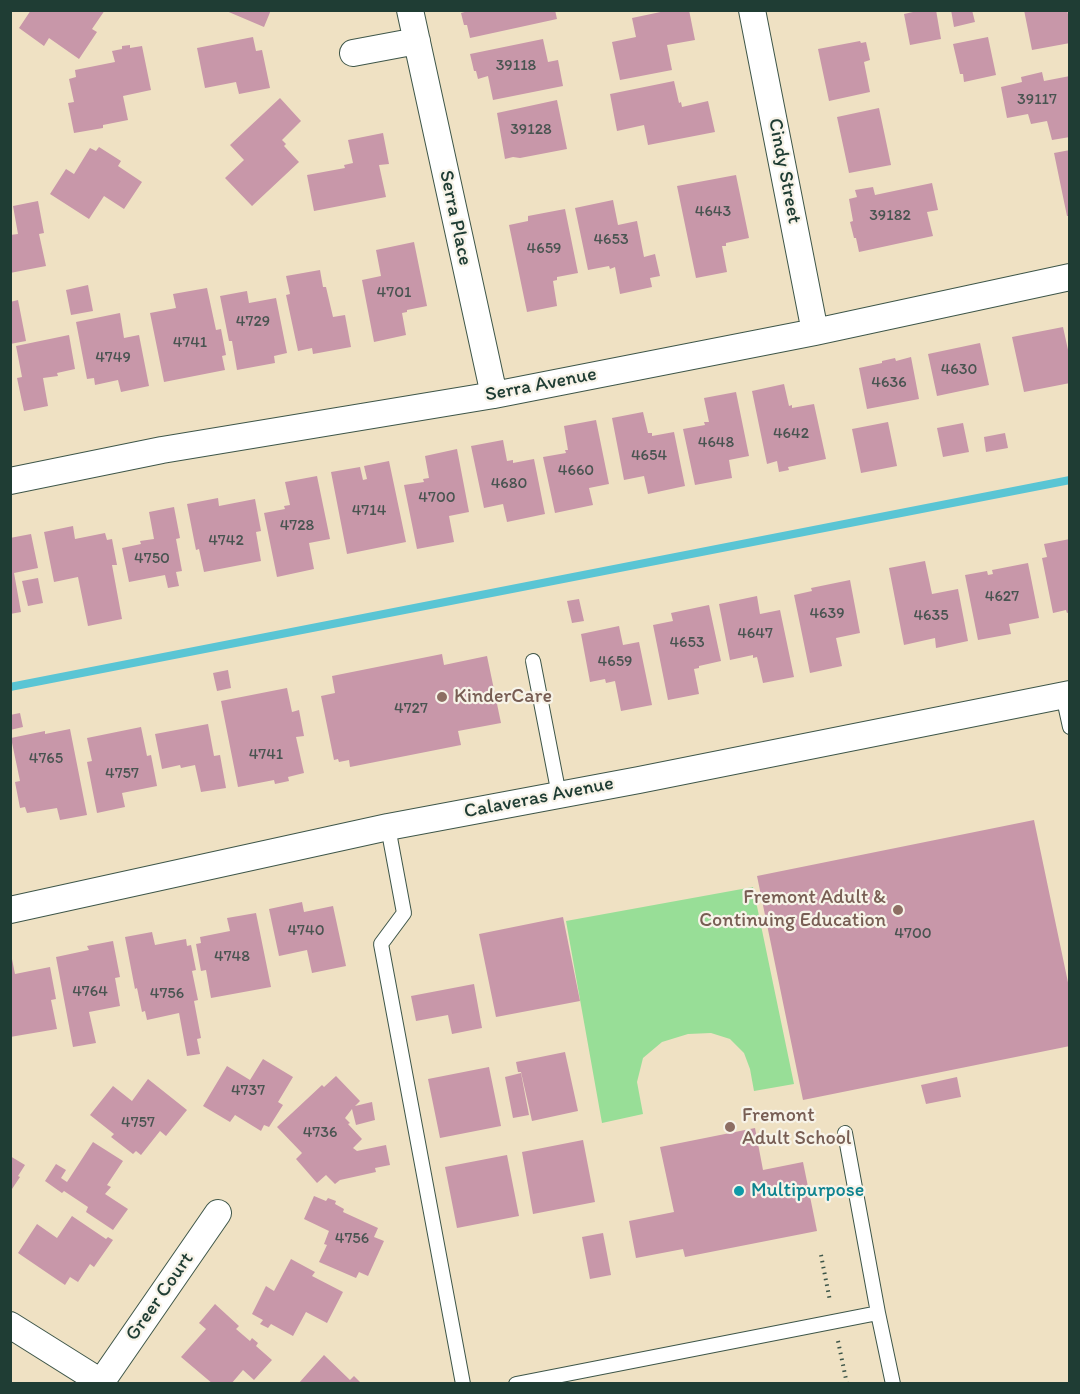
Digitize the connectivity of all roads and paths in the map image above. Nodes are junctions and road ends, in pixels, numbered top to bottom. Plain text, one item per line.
1 (410, 10) edge
2 (752, 10) edge
3 (417, 41) junction
4 (353, 54) dead end
5 (1070, 277) edge
6 (815, 332) junction
7 (494, 395) junction
8 (10, 481) edge
9 (533, 661) dead end
10 (1066, 694) edge
11 (1070, 727) edge
12 (559, 795) junction
13 (388, 827) junction
14 (10, 910) edge
15 (845, 1133) dead end
16 (218, 1213) dead end
17 (878, 1313) junction
18 (10, 1325) edge
19 (103, 1382) edge
20 (463, 1383) edge
21 (516, 1383) edge
22 (893, 1383) edge

1 - 3 street, Serra Place
2 - 6 street, Cindy Street
3 - 4 street
3 - 7 street, Serra Place
5 - 6 street, Serra Avenue
6 - 7 street, Serra Avenue
7 - 8 street, Serra Avenue
9 - 12 lane
10 - 11 lane
10 - 12 street, Calaveras Avenue
12 - 13 street, Calaveras Avenue
13 - 14 street, Calaveras Avenue
13 - 20 lane
15 - 17 lane
16 - 19 street, Greer Court
17 - 21 lane
17 - 22 lane
18 - 19 street

